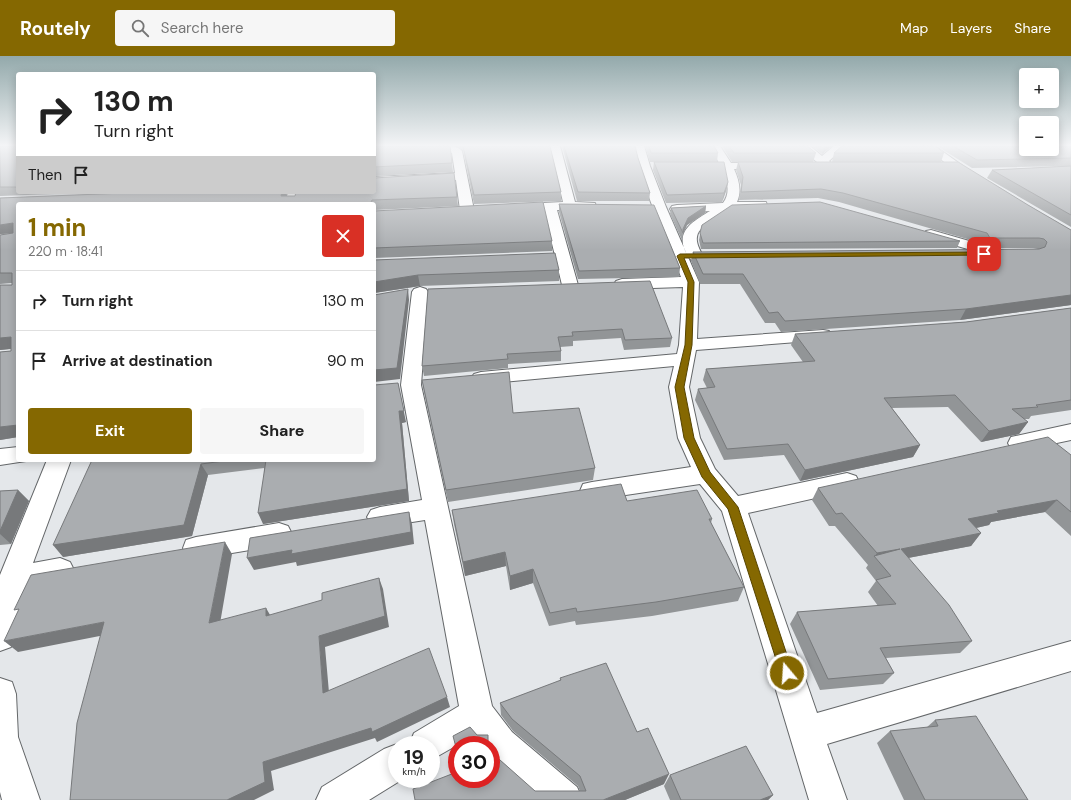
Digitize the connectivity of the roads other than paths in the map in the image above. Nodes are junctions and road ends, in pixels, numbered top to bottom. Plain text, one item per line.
1 (463, 181) edge
2 (564, 181) edge
3 (649, 181) edge
4 (733, 181) edge
5 (974, 181) edge
6 (986, 187) edge
7 (774, 204) edge
8 (549, 206) junction
9 (570, 206) junction
10 (600, 206) edge
11 (727, 206) junction
12 (534, 207) edge
13 (644, 207) edge
14 (659, 208) junction
15 (468, 210) junction
16 (482, 210) edge
17 (452, 211) edge
18 (916, 230) edge
19 (952, 254) edge
20 (547, 256) edge
21 (562, 256) junction
22 (687, 256) junction
23 (710, 256) edge
24 (691, 282) junction
25 (608, 284) edge
26 (570, 286) edge
27 (420, 293) dead end
28 (840, 334) edge
29 (686, 352) junction
30 (466, 380) edge
31 (1071, 432) edge
32 (1002, 447) edge
33 (16, 455) edge
34 (0, 457) edge
35 (58, 462) edge
36 (706, 474) junction
37 (871, 476) edge
38 (572, 494) edge
39 (733, 507) junction
40 (445, 511) junction
41 (358, 521) edge
42 (303, 530) edge
43 (170, 552) edge
44 (84, 566) edge
45 (14, 578) junction
46 (0, 637) edge
47 (1071, 656) edge
48 (0, 694) edge
49 (477, 714) junction
50 (806, 733) junction
51 (440, 736) edge
52 (388, 768) edge
53 (21, 800) edge
54 (335, 800) edge
55 (564, 800) edge
56 (828, 800) edge

1 - 15 street
2 - 9 street
3 - 14 street
4 - 11 street
5 - 6 street
7 - 11 street
8 - 9 street
8 - 12 street
8 - 21 street
9 - 10 street
11 - 14 street
11 - 22 street
13 - 14 street
14 - 22 street
15 - 16 street
15 - 17 street
18 - 19 street
20 - 21 street
21 - 26 street
22 - 23 street
22 - 24 street
24 - 25 street
24 - 29 street
27 - 40 street
28 - 29 street
29 - 30 street
29 - 36 street
31 - 32 street
33 - 34 street
35 - 45 street
36 - 38 street
36 - 39 street
37 - 39 street
39 - 50 street
40 - 41 street
40 - 49 street
42 - 43 street
44 - 45 street
45 - 46 street
47 - 50 street
48 - 53 street
49 - 51 street
49 - 55 street
50 - 56 street
52 - 54 street

